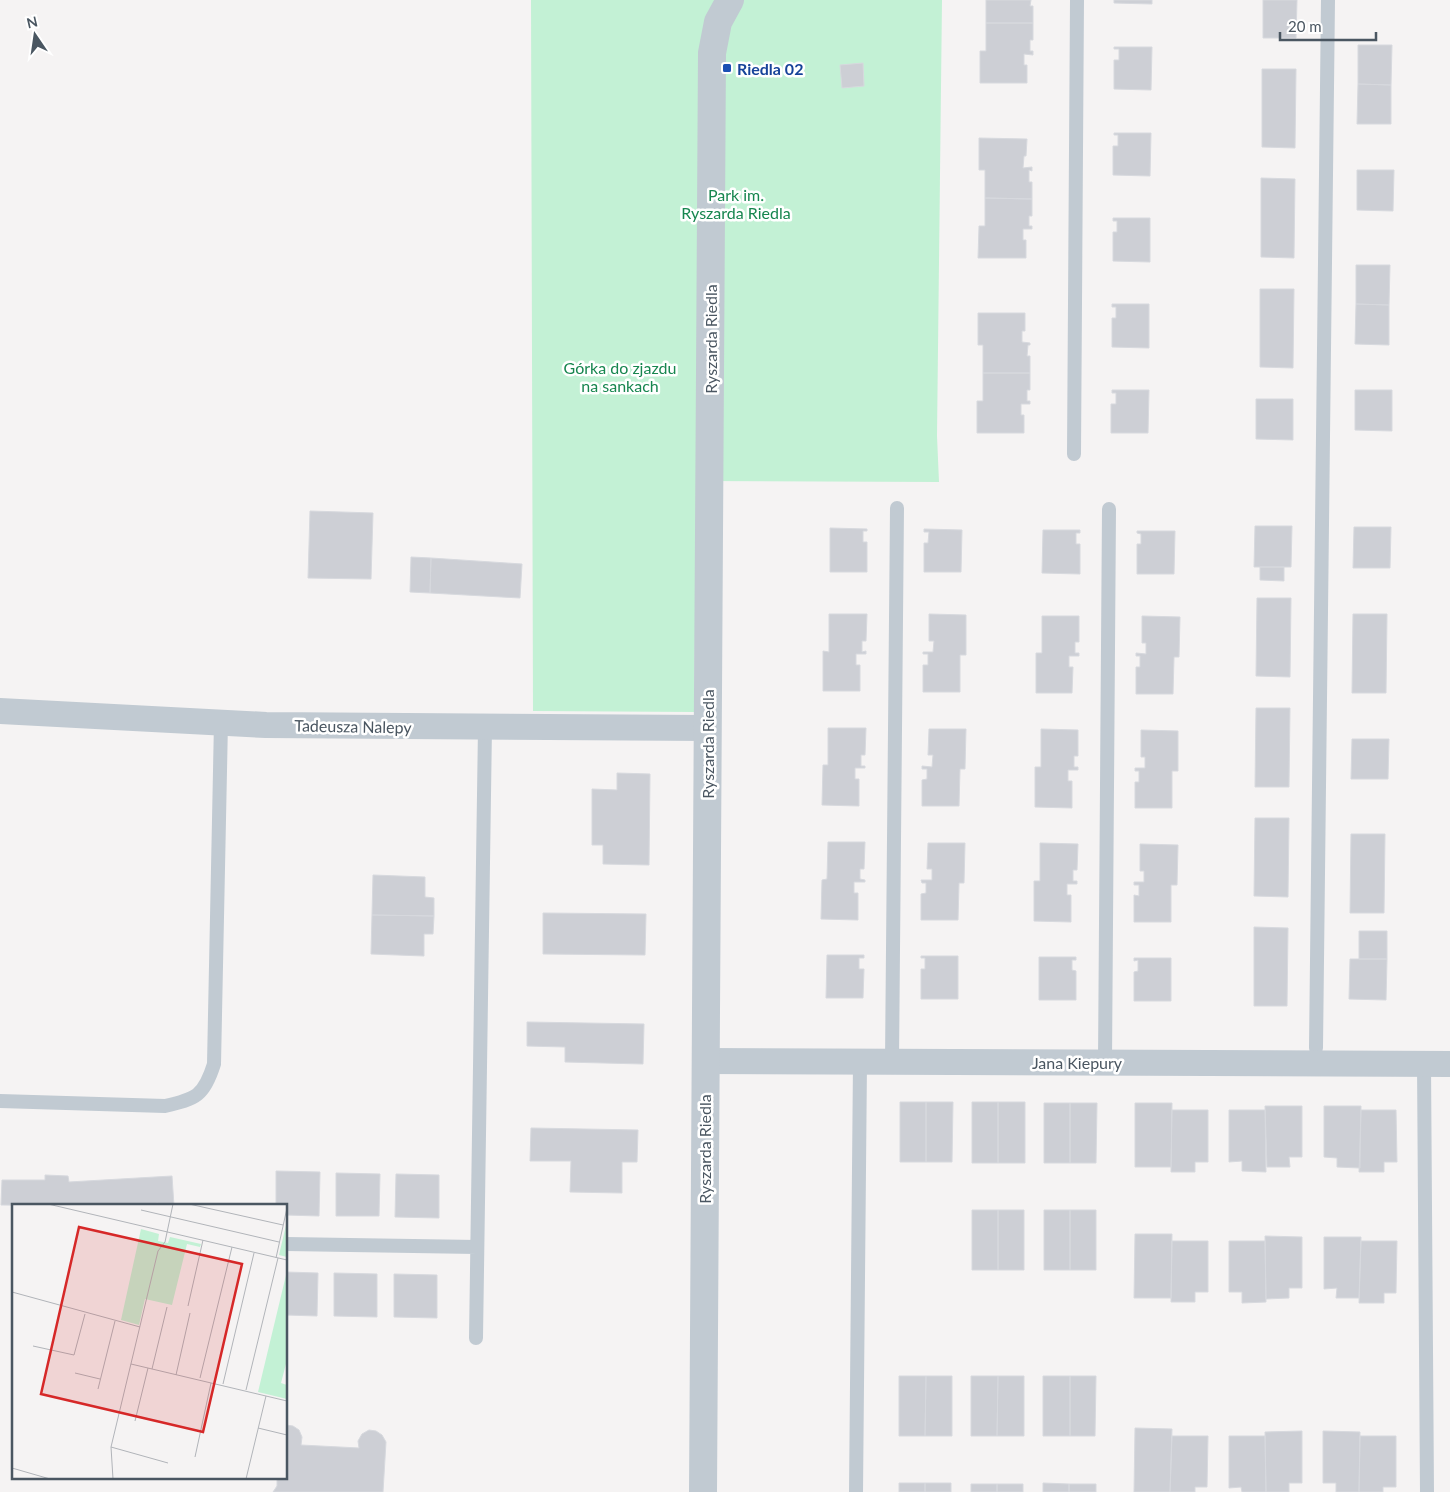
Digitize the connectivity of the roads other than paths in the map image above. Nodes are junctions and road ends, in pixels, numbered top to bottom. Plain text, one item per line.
1 (730, 0) edge
2 (1077, 0) edge
3 (1328, 0) edge
4 (1074, 454) dead end
5 (897, 508) dead end
6 (1109, 509) dead end
7 (0, 711) edge
8 (221, 722) junction
9 (485, 726) junction
10 (707, 728) junction
11 (1316, 1048) dead end
12 (704, 1061) junction
13 (892, 1061) junction
14 (860, 1062) junction
15 (1105, 1062) junction
16 (1424, 1064) junction
17 (1450, 1064) edge
18 (0, 1101) edge
19 (288, 1244) edge
20 (477, 1247) junction
21 (476, 1338) dead end
22 (703, 1492) edge
23 (856, 1492) edge
24 (1427, 1492) edge

1 - 10 street, Ryszarda Riedla
2 - 4 lane
3 - 11 lane
5 - 13 lane
6 - 15 lane
7 - 8 street, Tadeusza Nalepy
8 - 9 street, Tadeusza Nalepy
8 - 18 lane
9 - 10 street, Tadeusza Nalepy
9 - 20 lane
10 - 12 street, Ryszarda Riedla
12 - 14 street, Jana Kiepury
12 - 22 street, Ryszarda Riedla
13 - 14 street, Jana Kiepury
13 - 15 street, Jana Kiepury
14 - 23 lane
15 - 16 street, Jana Kiepury
16 - 17 street, Jana Kiepury
16 - 24 lane
19 - 20 lane
20 - 21 lane

